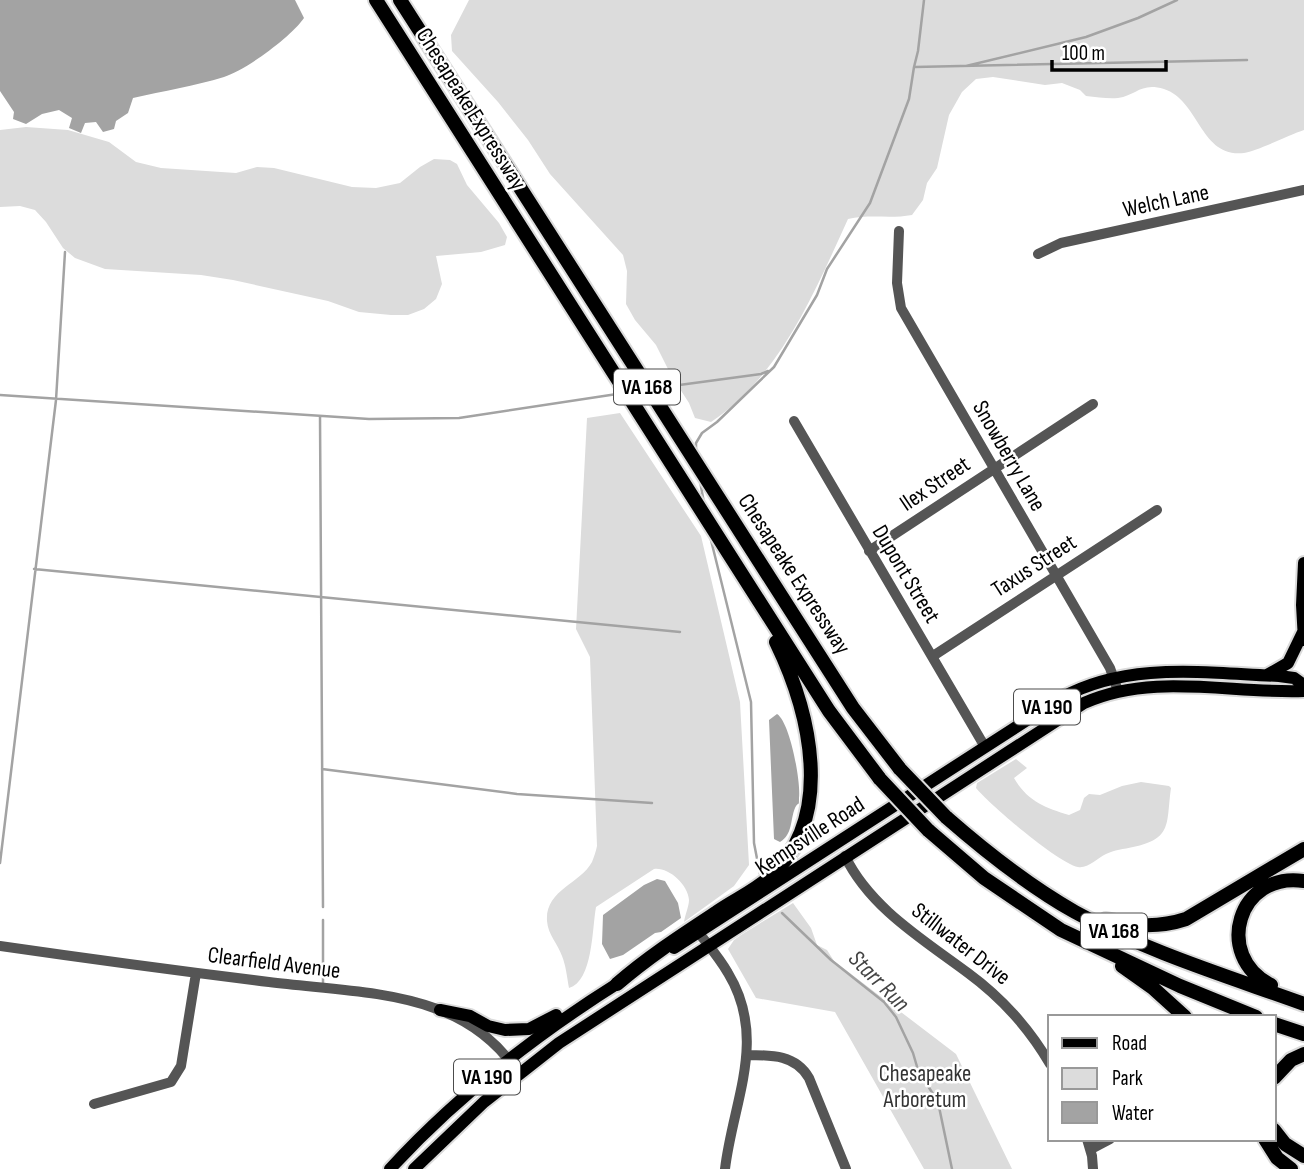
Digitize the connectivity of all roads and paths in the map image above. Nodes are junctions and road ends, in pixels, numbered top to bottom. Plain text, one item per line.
1 (376, 0) edge
2 (400, 0) edge
3 (1304, 190) edge
4 (899, 231) dead end
5 (1038, 254) dead end
6 (1093, 404) dead end
7 (794, 421) dead end
8 (994, 468) junction
9 (1157, 510) dead end
10 (712, 528) junction
11 (869, 551) junction
12 (1304, 563) edge
13 (1055, 575) junction
14 (1303, 636) edge
15 (933, 656) junction
16 (1267, 676) junction
17 (1113, 677) junction
18 (1304, 685) edge
19 (1118, 691) junction
20 (1304, 691) edge
21 (985, 747) junction
22 (884, 813) junction
23 (1304, 849) edge
24 (845, 856) junction
25 (1304, 881) edge
26 (1067, 907) junction
27 (699, 933) junction
28 (708, 945) junction
29 (0, 946) edge
30 (1093, 946) junction
31 (195, 973) junction
32 (617, 984) junction
33 (595, 998) junction
34 (1304, 1003) edge
35 (440, 1010) junction
36 (1183, 1015) edge
37 (1251, 1015) edge
38 (1276, 1025) edge
39 (1304, 1034) edge
40 (1304, 1054) edge
41 (748, 1055) junction
42 (510, 1059) junction
43 (1048, 1061) edge
44 (519, 1074) junction
45 (1276, 1076) edge
46 (94, 1104) dead end
47 (1276, 1133) edge
48 (1266, 1141) edge
49 (1089, 1144) edge
50 (1304, 1156) edge
51 (390, 1169) edge
52 (414, 1169) edge
53 (725, 1169) edge
54 (846, 1169) edge
55 (1093, 1169) edge
56 (1290, 1169) edge

1 - 10 highway, Chesapeake Expressway / VA 168
2 - 26 highway, Chesapeake Expressway / VA 168, bridge
3 - 5 street, Welch Lane
4 - 8 street, Snowberry Lane
6 - 8 street, Ilex Street
7 - 11 street, Dupont Street
8 - 11 street, Ilex Street
8 - 13 street, Snowberry Lane
9 - 13 street, Taxus Street
10 - 30 highway, Chesapeake Expressway / VA 168, bridge
10 - 32 highway
11 - 15 street, Dupont Street
12 - 14 main road
13 - 15 street, Taxus Street
13 - 17 street, Snowberry Lane
14 - 16 main road
15 - 21 street, Dupont Street
16 - 17 main road, Kempsville Road / VA 190
16 - 18 main road, Kempsville Road / VA 190
17 - 19 street, Snowberry Lane
17 - 21 main road, Kempsville Road / VA 190
19 - 20 main road, Kempsville Road / VA 190
19 - 24 main road, Kempsville Road / VA 190
21 - 22 main road, Kempsville Road / VA 190
22 - 24 main road
22 - 27 main road, Kempsville Road / VA 190
23 - 26 highway
24 - 28 main road, Kempsville Road / VA 190
24 - 43 street, Stillwater Drive
25 - 34 highway
26 - 34 highway, Chesapeake Expressway / VA 168
27 - 28 street
27 - 32 main road, Kempsville Road / VA 190
28 - 41 street
28 - 44 main road, Kempsville Road / VA 190
29 - 31 street, Clearfield Avenue
30 - 36 highway
30 - 37 highway, Chesapeake Expressway / VA 168
31 - 35 street, Clearfield Avenue
31 - 46 street
32 - 33 main road, Kempsville Road / VA 190
33 - 35 main road
33 - 42 main road, Kempsville Road / VA 190
35 - 42 street, Clearfield Avenue
38 - 39 highway
40 - 45 highway
41 - 53 street
41 - 54 street
42 - 44 street, Clearfield Avenue
42 - 51 main road, Kempsville Road / VA 190
44 - 52 main road, Kempsville Road / VA 190
47 - 50 highway
48 - 56 highway
49 - 55 street

